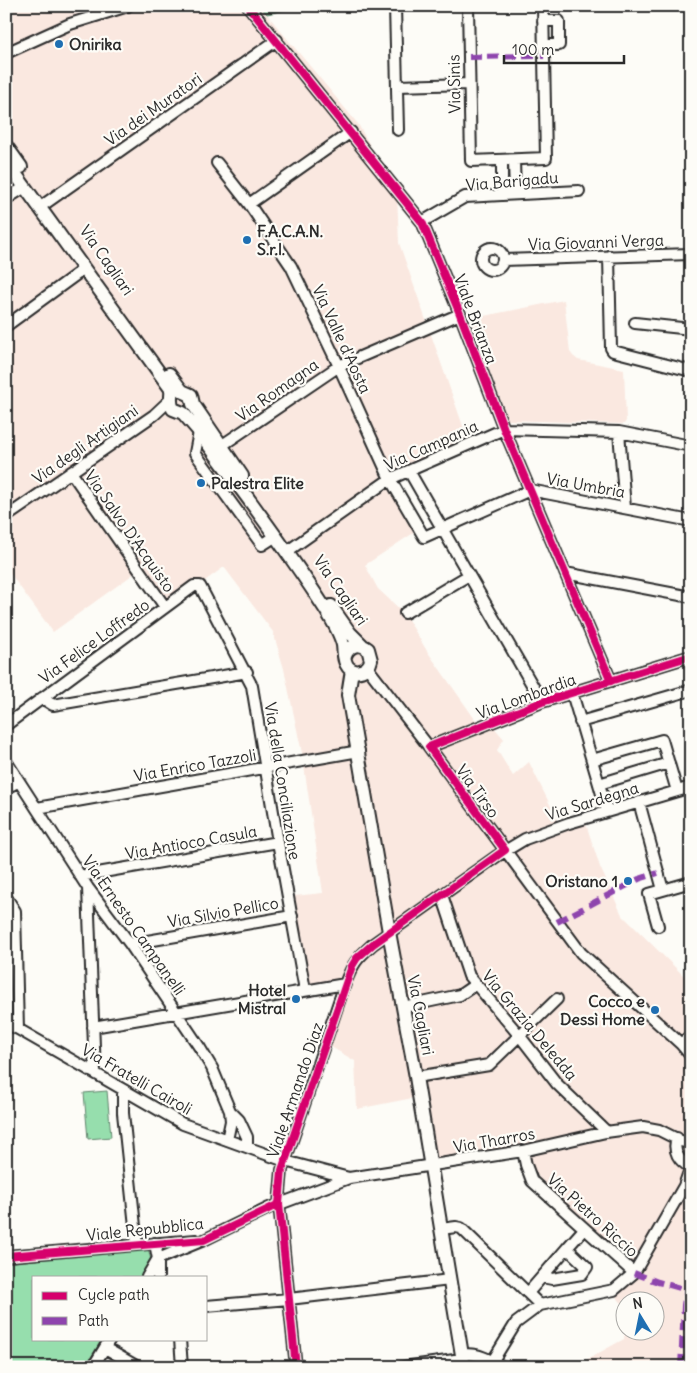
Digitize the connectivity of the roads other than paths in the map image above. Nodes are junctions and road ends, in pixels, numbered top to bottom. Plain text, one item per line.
1 (128, 6) edge
2 (248, 6) edge
3 (395, 6) edge
4 (468, 6) edge
5 (543, 6) edge
6 (543, 21) junction
7 (277, 40) junction
8 (544, 45) junction
9 (6, 53) edge
10 (469, 84) junction
11 (397, 86) junction
12 (398, 130) dead end
13 (351, 132) junction
14 (6, 146) edge
15 (514, 160) junction
16 (6, 161) edge
17 (502, 161) junction
18 (217, 163) dead end
19 (25, 188) junction
20 (579, 191) dead end
21 (502, 194) junction
22 (515, 194) junction
23 (6, 199) edge
24 (46, 203) junction
25 (249, 204) junction
26 (422, 222) junction
27 (691, 254) edge
28 (608, 256) junction
29 (503, 260) dead end
30 (84, 270) junction
31 (460, 314) junction
32 (635, 323) dead end
33 (6, 326) edge
34 (691, 329) edge
35 (339, 366) junction
36 (691, 371) edge
37 (175, 395) junction
38 (193, 404) junction
39 (157, 412) junction
40 (180, 413) junction
41 (504, 429) junction
42 (619, 432) junction
43 (221, 446) junction
44 (691, 446) edge
45 (409, 471) junction
46 (71, 472) junction
47 (390, 479) junction
48 (530, 490) junction
49 (625, 508) junction
50 (6, 517) edge
51 (691, 521) edge
52 (442, 529) junction
53 (424, 537) joint
54 (292, 548) junction
55 (565, 573) junction
56 (469, 575) junction
57 (202, 587) joint
58 (691, 597) edge
59 (165, 607) junction
60 (405, 612) dead end
61 (362, 645) junction
62 (345, 656) junction
63 (691, 656) edge
64 (367, 668) junction
65 (352, 670) junction
66 (246, 672) junction
67 (611, 681) junction
68 (691, 690) edge
69 (572, 693) junction
70 (42, 698) junction
71 (542, 702) junction
72 (580, 722) junction
73 (6, 725) edge
74 (429, 747) junction
75 (359, 751) junction
76 (592, 760) junction
77 (6, 761) edge
78 (669, 762) junction
79 (266, 768) junction
80 (19, 781) junction
81 (599, 784) junction
82 (691, 787) edge
83 (6, 788) edge
84 (677, 791) junction
85 (639, 802) junction
86 (37, 808) junction
87 (607, 811) junction
88 (278, 842) junction
89 (505, 850) junction
90 (80, 876) junction
91 (691, 882) edge
92 (88, 888) junction
93 (663, 890) junction
94 (442, 895) junction
95 (6, 898) edge
96 (292, 916) junction
97 (658, 926) dead end
98 (389, 932) junction
99 (130, 944) junction
100 (346, 984) junction
101 (476, 984) junction
102 (305, 990) junction
103 (557, 999) dead end
104 (403, 1007) junction
105 (176, 1012) junction
106 (6, 1024) edge
107 (94, 1027) junction
108 (18, 1029) junction
109 (691, 1035) edge
110 (519, 1036) junction
111 (681, 1044) junction
112 (691, 1056) edge
113 (95, 1073) junction
114 (416, 1077) junction
115 (123, 1091) junction
116 (230, 1111) junction
117 (607, 1132) junction
118 (227, 1140) junction
119 (683, 1140) edge
120 (247, 1147) junction
121 (523, 1152) junction
122 (691, 1152) edge
123 (284, 1161) junction
124 (691, 1166) edge
125 (430, 1167) junction
126 (329, 1173) junction
127 (349, 1178) junction
128 (330, 1186) junction
129 (279, 1204) junction
130 (441, 1229) junction
131 (584, 1229) junction
132 (204, 1240) junction
133 (155, 1243) junction
134 (137, 1245) junction
135 (568, 1248) junction
136 (6, 1256) edge
137 (158, 1259) junction
138 (634, 1273) junction
139 (148, 1276) edge
140 (158, 1276) edge
141 (542, 1277) junction
142 (450, 1280) junction
143 (528, 1293) junction
144 (289, 1300) junction
145 (540, 1305) junction
146 (208, 1306) edge
147 (180, 1340) edge
148 (108, 1344) edge
149 (463, 1360) edge
150 (490, 1363) edge
151 (93, 1367) edge
152 (138, 1367) edge
153 (182, 1367) edge
154 (296, 1367) edge
155 (403, 1367) edge
156 (481, 1367) edge
157 (503, 1367) edge

1 - 9 street
2 - 7 street, Viale Brianza
3 - 11 street
4 - 10 street, Via Sinis
5 - 6 street
6 - 8 street
6 - 8 street
7 - 13 street, Viale Brianza
7 - 24 street, Via dei Muratori
8 - 15 street
10 - 11 street
10 - 17 street, Via Sinis
11 - 12 street
13 - 25 street
13 - 26 street, Viale Brianza
14 - 24 main road, Via Cagliari
15 - 17 street
15 - 22 street
16 - 19 main road, Via Cagliari
17 - 21 street
18 - 25 street, Via Valle d'Aosta
19 - 23 street
19 - 30 main road, Via Cagliari
20 - 22 street, Via Barigadu
21 - 22 street, Via Barigadu
21 - 26 street, Via Barigadu
24 - 37 main road, Via Cagliari
25 - 35 street, Via Valle d'Aosta
26 - 31 street, Viale Brianza
27 - 28 street, Via Giovanni Verga
28 - 29 street, Via Giovanni Verga
28 - 36 street
30 - 33 street
30 - 37 main road, Via Cagliari
31 - 35 street, Via Romagna
31 - 41 street, Viale Brianza
32 - 34 street
35 - 43 street, Via Romagna
35 - 47 street, Via Valle d'Aosta
37 - 38 main road, Via Cagliari
37 - 39 street, Via degli Artigiani
37 - 40 main road, Via Cagliari
38 - 40 main road
38 - 43 main road, Via Cagliari
39 - 40 street, Via degli Artigiani
39 - 46 street, Via degli Artigiani
40 - 62 main road, Via Cagliari
41 - 42 street, Via Campania
41 - 45 street, Via Campania
41 - 48 street, Viale Brianza
42 - 44 street, Via Campania
42 - 49 street
43 - 54 main road, Via Cagliari
45 - 47 street, Via Campania
45 - 52 street
46 - 50 street, Via degli Artigiani
46 - 59 street, Via Salvo D'Acquisto
47 - 53 street, Via Valle d'Aosta
47 - 54 street, Via Campania
48 - 49 street, Via Umbria
48 - 52 street, Via Umbria
48 - 55 street, Viale Brianza
49 - 51 street, Via Umbria
52 - 53 street, Via Umbria
52 - 56 street
54 - 61 main road, Via Cagliari
55 - 58 street
55 - 67 street, Viale Brianza
56 - 60 street
56 - 71 street
57 - 59 street, Via Felice Loffredo
57 - 66 street, Via della Conciliazione
59 - 70 street, Via Felice Loffredo
61 - 62 main road
61 - 64 main road
62 - 65 main road
63 - 67 street, Via Lombardia
64 - 65 main road
64 - 74 street, Via Tirso
65 - 75 main road, Via Cagliari
66 - 70 street
66 - 79 street, Via della Conciliazione
67 - 69 street, Via Lombardia
68 - 72 street
69 - 71 street, Via Lombardia
69 - 72 street
70 - 73 street, Via Felice Loffredo
71 - 74 street, Via Lombardia
72 - 76 street
74 - 89 street, Via Tirso
75 - 79 street, Via Enrico Tazzoli
75 - 98 main road, Via Cagliari
76 - 78 street
76 - 81 street
77 - 80 street, Via Ernesto Campanelli
78 - 81 street
78 - 84 street
79 - 86 street, Via Enrico Tazzoli
79 - 88 street, Via della Conciliazione
80 - 83 street
80 - 86 street, Via Ernesto Campanelli
81 - 87 street
82 - 84 street, Via Sardegna
84 - 85 street, Via Sardegna
85 - 87 street, Via Sardegna
85 - 93 street
86 - 90 street, Via Ernesto Campanelli
87 - 89 street, Via Sardegna
88 - 90 street, Via Antioco Casula
88 - 96 street, Via della Conciliazione
89 - 94 street, Via Sardegna
89 - 111 street, Via Tirso
90 - 92 street, Via Ernesto Campanelli
91 - 93 street
92 - 99 street, Via Ernesto Campanelli
92 - 107 street
93 - 97 street
94 - 98 street, Viale Armando Diaz
94 - 101 street, Via Grazia Deledda
95 - 108 street
96 - 99 street, Via Silvio Pellico
96 - 102 street, Via della Conciliazione
98 - 100 street, Viale Armando Diaz
98 - 104 main road, Via Cagliari
99 - 105 street, Via Ernesto Campanelli
100 - 102 street
100 - 123 street, Viale Armando Diaz
101 - 104 street
101 - 110 street, Via Grazia Deledda
102 - 105 street
103 - 110 street
104 - 114 main road, Via Cagliari
105 - 107 street
105 - 116 street, Via Ernesto Campanelli
106 - 108 street, Via Fratelli Cairoli
107 - 113 street
108 - 113 street, Via Fratelli Cairoli
109 - 111 street
110 - 114 street
110 - 117 street, Via Grazia Deledda
111 - 112 street, Via Tirso
113 - 115 street, Via Fratelli Cairoli
114 - 125 main road, Via Cagliari
115 - 118 street, Via Fratelli Cairoli
115 - 134 street
116 - 118 street, Via Ernesto Campanelli
116 - 120 street, Via Ernesto Campanelli
117 - 119 street, Via Tharros
117 - 121 street, Via Tharros
118 - 120 street, Via Fratelli Cairoli
119 - 122 street
119 - 124 street
120 - 123 street, Via Fratelli Cairoli
121 - 125 street, Via Tharros
121 - 131 street, Via Pietro Riccio
123 - 126 street, Via Tharros
123 - 129 street, Viale Armando Diaz
124 - 138 street
125 - 127 street, Via Tharros
125 - 130 main road, Via Cagliari
126 - 127 street, Via Tharros
126 - 128 street
127 - 128 street, Via Tharros
128 - 129 street, Via Tharros
129 - 132 street, Viale Repubblica
129 - 144 street, Viale Armando Diaz
130 - 142 main road, Via Cagliari
130 - 143 street
131 - 135 street
131 - 138 street, Via Pietro Riccio
132 - 133 street, Viale Repubblica
132 - 137 street, Viale Repubblica
133 - 134 street, Viale Repubblica
133 - 137 street
134 - 136 street, Viale Repubblica
135 - 141 street
135 - 141 street
137 - 139 street
137 - 140 street
138 - 145 street
141 - 143 street
142 - 144 street
142 - 149 main road, Via Cagliari
143 - 145 street
144 - 146 street
144 - 154 street, Viale Armando Diaz
145 - 150 street
147 - 153 street
148 - 151 street
148 - 152 street
149 - 150 street
149 - 155 street
150 - 156 street
150 - 157 street

